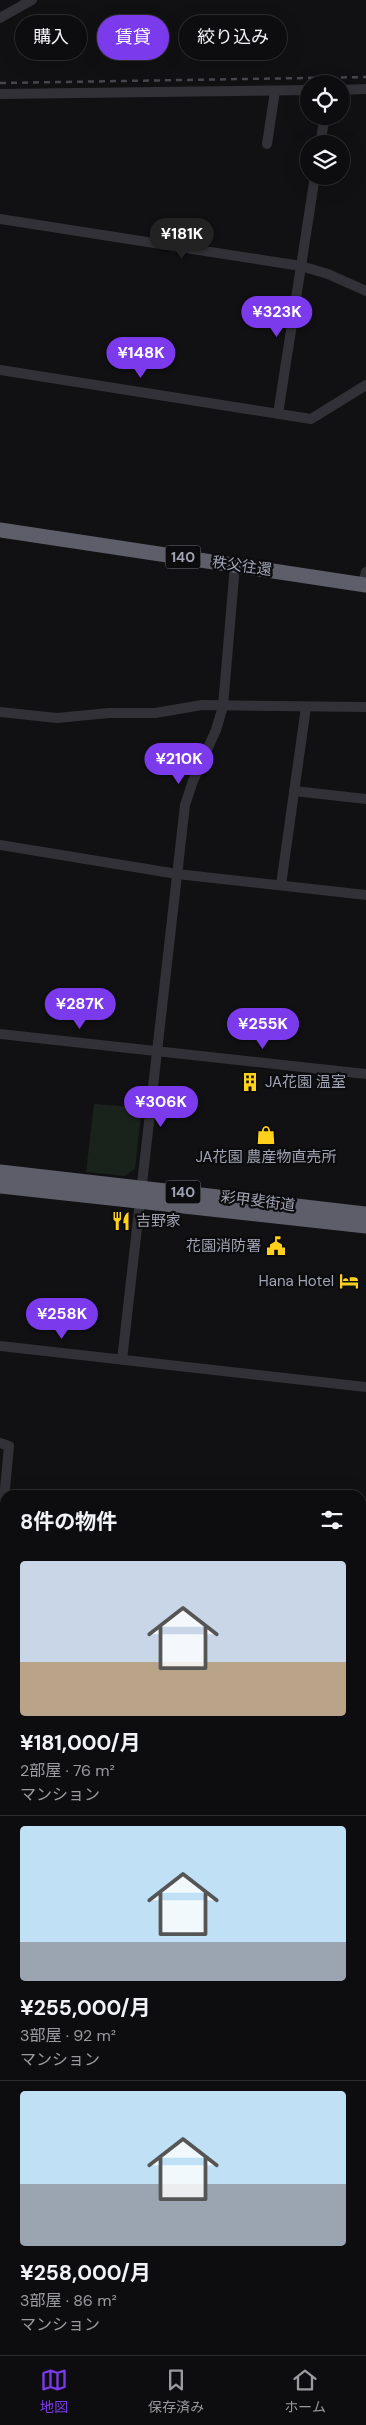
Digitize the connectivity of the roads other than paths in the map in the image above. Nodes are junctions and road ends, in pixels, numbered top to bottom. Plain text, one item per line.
1 (32, 0) edge
2 (0, 18) edge
3 (366, 89) edge
4 (275, 90) junction
5 (300, 90) edge
6 (350, 90) edge
7 (0, 94) edge
8 (267, 144) dead end
9 (314, 185) edge
10 (0, 219) edge
11 (302, 266) junction
12 (366, 290) edge
13 (0, 370) edge
14 (366, 385) edge
15 (278, 414) junction
16 (0, 530) edge
17 (236, 565) junction
18 (365, 580) edge
19 (223, 706) junction
20 (306, 707) junction
21 (366, 708) edge
22 (0, 712) edge
23 (294, 791) junction
24 (366, 799) edge
25 (0, 845) edge
26 (177, 874) junction
27 (280, 885) junction
28 (366, 895) edge
29 (0, 1034) edge
30 (158, 1051) junction
31 (366, 1074) edge
32 (0, 1172) edge
33 (0, 1186) edge
34 (141, 1195) junction
35 (366, 1214) edge
36 (366, 1226) edge
37 (0, 1346) edge
38 (122, 1360) junction
39 (366, 1387) edge
40 (0, 1444) edge
41 (5, 1490) edge

1 - 2 street
3 - 6 street
4 - 5 street
4 - 7 street
4 - 8 street
9 - 11 street
10 - 11 street
11 - 12 street
11 - 15 street
13 - 15 street
14 - 15 street
16 - 17 highway, 秩父往還 / 140
17 - 18 highway, 秩父往還 / 140
17 - 19 street
19 - 20 street
19 - 22 street
19 - 26 street
20 - 21 street
20 - 23 street
23 - 24 street
23 - 27 street
25 - 26 street
26 - 27 street
26 - 30 street
27 - 28 street
29 - 30 street
30 - 31 street
30 - 34 street
32 - 34 highway, 彩甲斐街道 / 140
33 - 34 highway, 彩甲斐街道 / 140
34 - 35 highway, 彩甲斐街道 / 140
34 - 36 highway, 彩甲斐街道 / 140
34 - 38 street
37 - 38 street
38 - 39 street
40 - 41 street

